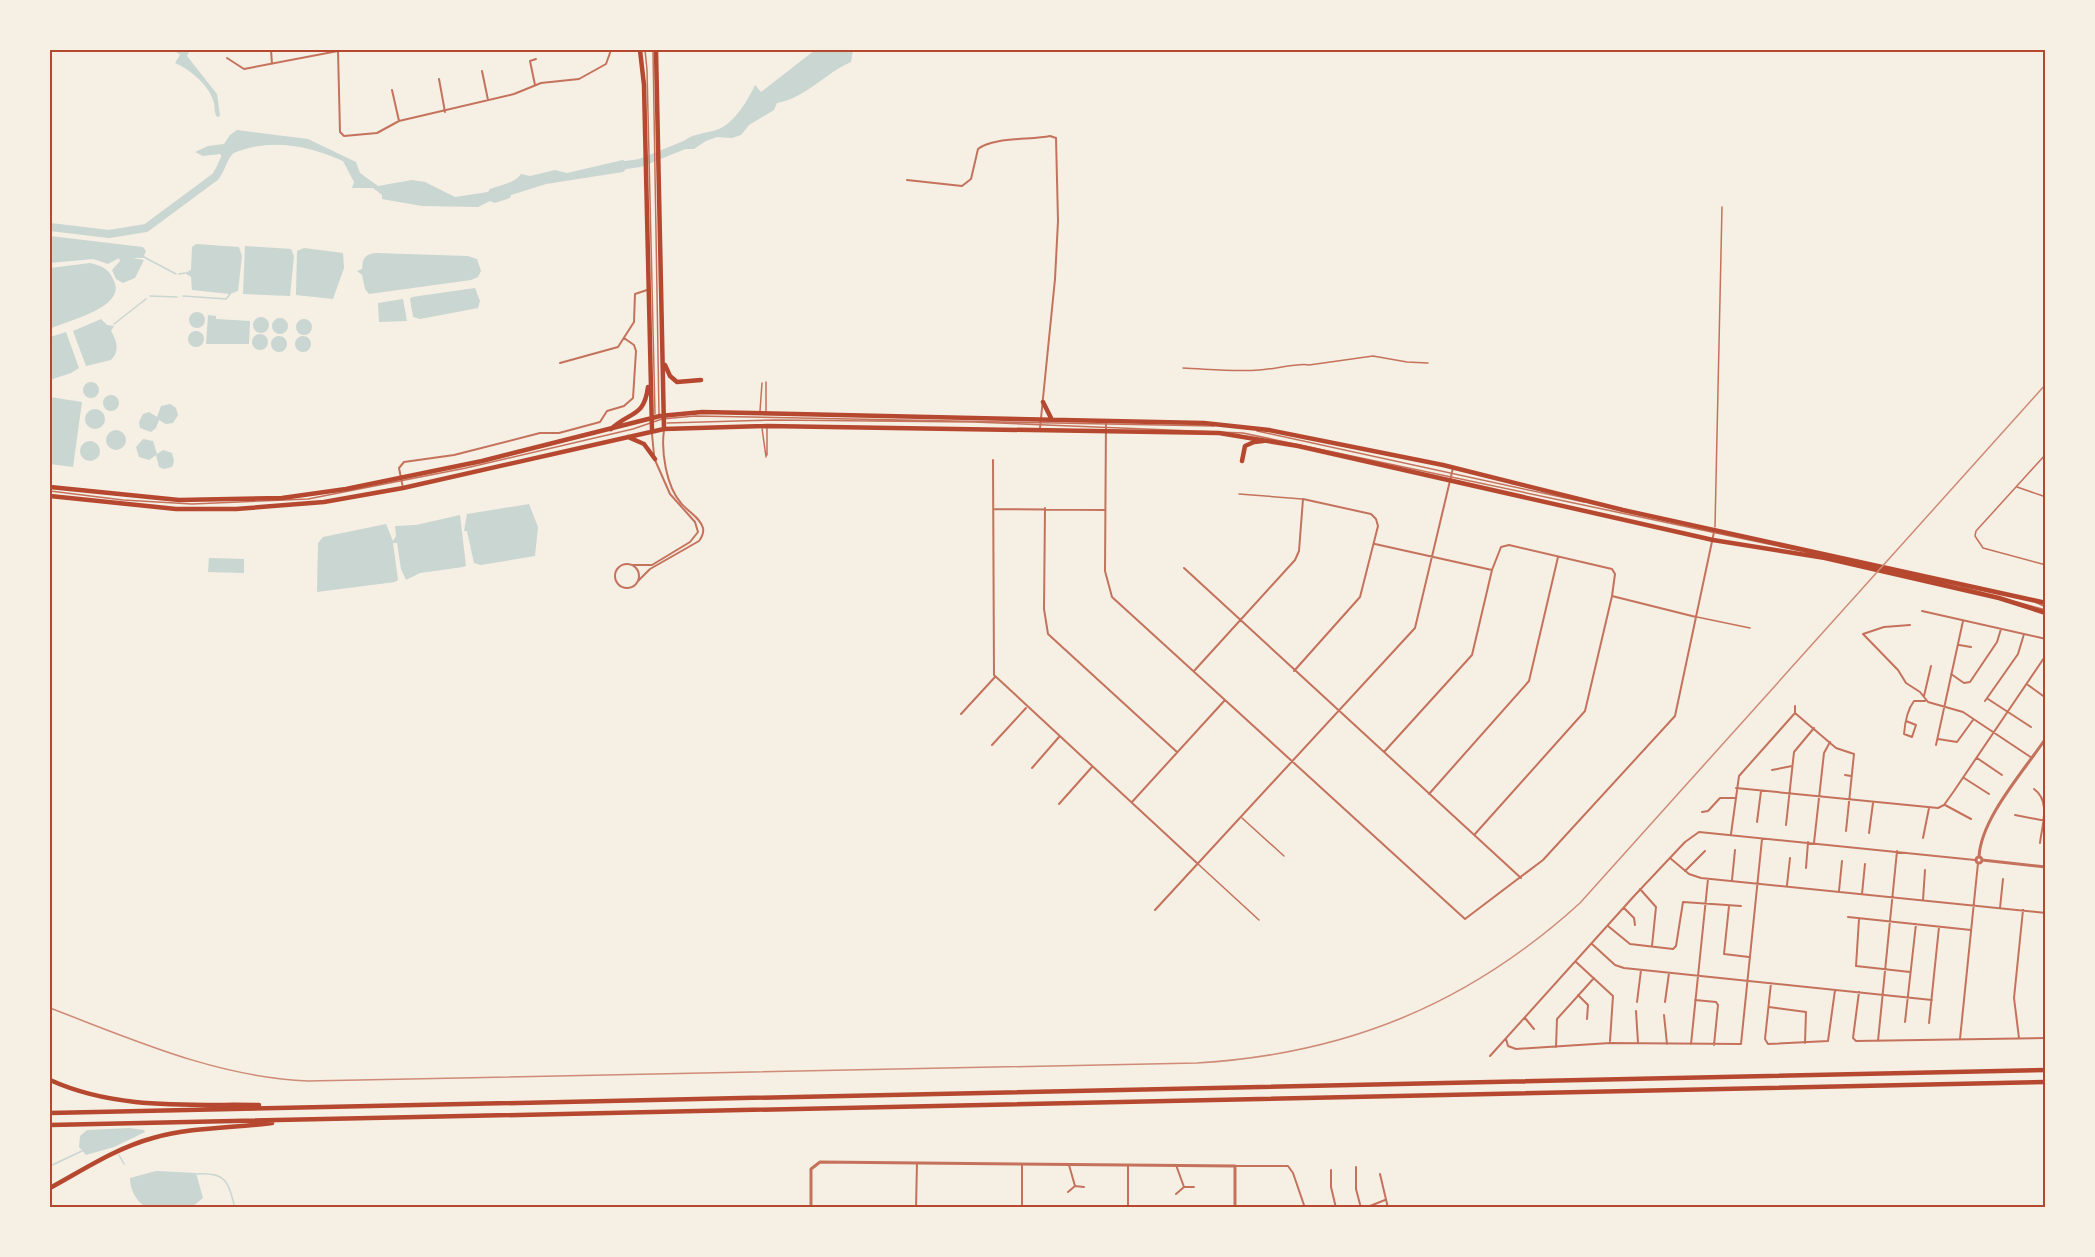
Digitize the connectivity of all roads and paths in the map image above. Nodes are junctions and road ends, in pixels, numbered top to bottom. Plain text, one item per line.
1 (271, 50) edge
2 (337, 50) edge
3 (344, 50) edge
4 (611, 50) edge
5 (640, 50) edge
6 (645, 50) edge
7 (654, 50) edge
8 (227, 58) dead end
9 (536, 59) dead end
10 (272, 64) junction
11 (483, 71) dead end
12 (439, 79) dead end
13 (534, 85) junction
14 (392, 90) dead end
15 (488, 100) junction
16 (445, 112) junction
17 (399, 121) junction
18 (647, 125) junction
19 (907, 180) dead end
20 (653, 201) junction
21 (1722, 207) dead end
22 (649, 290) junction
23 (624, 338) junction
24 (560, 363) dead end
25 (664, 363) junction
26 (1428, 363) dead end
27 (1183, 368) dead end
28 (650, 375) junction
29 (701, 380) dead end
30 (766, 382) dead end
31 (762, 383) dead end
32 (1043, 402) junction
33 (1051, 418) junction
34 (659, 419) junction
35 (764, 419) junction
36 (1040, 422) junction
37 (1106, 426) junction
38 (664, 429) junction
39 (610, 430) junction
40 (652, 431) junction
41 (1040, 431) junction
42 (625, 436) junction
43 (1278, 442) junction
44 (2046, 454) edge
45 (655, 459) junction
46 (993, 460) dead end
47 (1242, 461) dead end
48 (1453, 470) junction
49 (401, 479) junction
50 (1450, 479) junction
51 (2016, 486) junction
52 (403, 488) junction
53 (50, 489) edge
54 (1239, 494) dead end
55 (50, 496) edge
56 (2046, 497) edge
57 (1303, 499) junction
58 (1045, 508) junction
59 (993, 509) junction
60 (1105, 510) junction
61 (698, 530) junction
62 (703, 530) junction
63 (1714, 534) junction
64 (1376, 544) junction
65 (1434, 557) junction
66 (1558, 557) junction
67 (1864, 564) junction
68 (633, 565) junction
69 (2046, 565) edge
70 (1184, 568) dead end
71 (1492, 570) junction
72 (1902, 573) junction
73 (638, 581) junction
74 (1612, 596) junction
75 (2046, 608) edge
76 (1922, 611) dead end
77 (1696, 617) junction
78 (1240, 620) junction
79 (1963, 621) junction
80 (1910, 625) dead end
81 (1750, 628) dead end
82 (2001, 629) junction
83 (2024, 634) junction
84 (2046, 639) edge
85 (1958, 644) junction
86 (1971, 647) dead end
87 (2046, 655) edge
88 (2044, 663) edge
89 (1931, 666) dead end
90 (1294, 670) junction
91 (1194, 671) junction
92 (1951, 674) junction
93 (995, 678) junction
94 (2028, 685) junction
95 (1924, 696) junction
96 (2046, 698) edge
97 (1225, 700) junction
98 (1928, 701) junction
99 (1795, 706) dead end
100 (1946, 706) junction
101 (1026, 708) junction
102 (1339, 712) junction
103 (1795, 712) junction
104 (2007, 712) junction
105 (961, 714) dead end
106 (1973, 720) junction
107 (1906, 721) junction
108 (2031, 727) dead end
109 (1814, 728) junction
110 (1993, 733) junction
111 (1059, 737) junction
112 (2046, 738) edge
113 (1938, 739) junction
114 (1830, 742) junction
115 (992, 745) dead end
116 (1936, 745) dead end
117 (1177, 752) junction
118 (1384, 752) junction
119 (1977, 758) junction
120 (2032, 758) junction
121 (1292, 761) junction
122 (1792, 766) junction
123 (1092, 767) junction
124 (1032, 768) dead end
125 (1772, 770) dead end
126 (1845, 775) dead end
127 (2002, 775) dead end
128 (1851, 776) junction
129 (1963, 778) junction
130 (1736, 788) junction
131 (2034, 789) dead end
132 (1761, 791) junction
133 (1429, 794) junction
134 (1989, 794) dead end
135 (1789, 795) junction
136 (1820, 797) junction
137 (1735, 798) junction
138 (1849, 800) junction
139 (1132, 802) junction
140 (1873, 802) junction
141 (1059, 804) dead end
142 (1944, 805) junction
143 (1929, 808) junction
144 (1702, 812) dead end
145 (2015, 815) dead end
146 (1241, 817) junction
147 (1971, 819) dead end
148 (2044, 821) edge
149 (1757, 822) dead end
150 (1786, 825) dead end
151 (1846, 831) dead end
152 (1869, 833) dead end
153 (1475, 834) junction
154 (1731, 834) junction
155 (1762, 837) junction
156 (1923, 838) dead end
157 (1808, 842) junction
158 (1814, 843) junction
159 (2040, 843) dead end
160 (1735, 850) dead end
161 (1705, 851) dead end
162 (1897, 851) junction
163 (1284, 856) dead end
164 (1670, 858) junction
165 (1790, 858) dead end
166 (1979, 860) junction
167 (1842, 861) dead end
168 (1198, 864) junction
169 (1865, 864) dead end
170 (2046, 867) edge
171 (1806, 868) dead end
172 (1925, 870) dead end
173 (1685, 871) junction
174 (1521, 878) junction
175 (1708, 879) junction
176 (2003, 879) dead end
177 (1732, 880) junction
178 (1757, 883) junction
179 (1787, 886) junction
180 (1640, 889) junction
181 (1839, 892) junction
182 (1862, 894) junction
183 (1892, 898) junction
184 (1923, 901) junction
185 (1705, 903) junction
186 (1729, 905) junction
187 (1974, 905) junction
188 (1740, 906) dead end
189 (1624, 908) junction
190 (2000, 908) junction
191 (1155, 910) dead end
192 (2023, 910) junction
193 (2046, 913) edge
194 (1848, 917) dead end
195 (1859, 918) junction
196 (1259, 920) dead end
197 (1890, 921) junction
198 (1916, 924) junction
199 (1635, 925) dead end
200 (1608, 926) junction
201 (1939, 927) junction
202 (1971, 930) junction
203 (1857, 943) junction
204 (1592, 944) junction
205 (1863, 944) dead end
206 (1652, 947) junction
207 (1724, 954) junction
208 (1719, 957) dead end
209 (1749, 957) junction
210 (1576, 962) junction
211 (1856, 966) junction
212 (1851, 969) dead end
213 (1641, 970) junction
214 (1885, 970) junction
215 (1910, 972) junction
216 (1669, 973) junction
217 (1698, 976) junction
218 (1594, 978) junction
219 (1747, 980) junction
220 (1771, 983) junction
221 (1835, 990) junction
222 (1859, 992) junction
223 (1578, 995) junction
224 (1882, 995) junction
225 (1908, 998) junction
226 (1695, 1000) junction
227 (1932, 1000) junction
228 (1637, 1002) dead end
229 (1665, 1002) dead end
230 (1769, 1007) junction
231 (1636, 1011) dead end
232 (1664, 1015) dead end
233 (1525, 1018) junction
234 (1587, 1019) dead end
235 (1905, 1022) dead end
236 (1929, 1023) dead end
237 (1534, 1029) dead end
238 (2019, 1038) junction
239 (2046, 1038) edge
240 (1506, 1039) junction
241 (1960, 1040) junction
242 (1878, 1041) junction
243 (1610, 1043) junction
244 (1638, 1043) junction
245 (1667, 1044) junction
246 (1690, 1044) junction
247 (1805, 1044) junction
248 (1714, 1045) junction
249 (1556, 1047) junction
250 (1490, 1056) dead end
251 (2046, 1070) edge
252 (50, 1080) edge
253 (2046, 1082) edge
254 (358, 1106) junction
255 (50, 1113) edge
256 (302, 1119) junction
257 (50, 1125) edge
258 (917, 1163) junction
259 (1022, 1164) junction
260 (1069, 1164) junction
261 (1128, 1165) junction
262 (1176, 1165) junction
263 (1235, 1166) junction
264 (1356, 1167) dead end
265 (1331, 1170) dead end
266 (1380, 1174) dead end
267 (1075, 1186) junction
268 (1084, 1187) dead end
269 (1184, 1187) junction
270 (1194, 1187) dead end
271 (50, 1188) edge
272 (1068, 1192) dead end
273 (1176, 1194) dead end
274 (1385, 1200) junction
275 (811, 1208) edge
276 (916, 1208) edge
277 (1022, 1208) edge
278 (1128, 1208) edge
279 (1235, 1208) edge
280 (1305, 1208) edge
281 (1336, 1208) edge
282 (1363, 1208) edge
283 (1388, 1208) edge

1 - 10 street
2 - 3 street
2 - 10 street
2 - 17 street
4 - 13 street
5 - 18 main road
6 - 18 lane
7 - 20 main road
8 - 10 street
9 - 13 street
11 - 15 street
12 - 16 street
13 - 15 street
14 - 17 street
15 - 16 street
16 - 17 street
18 - 20 main road
19 - 32 street
20 - 22 main road
20 - 25 main road
20 - 34 lane
21 - 63 lane
22 - 23 street
22 - 28 main road
23 - 24 street
23 - 49 street
25 - 29 main road
25 - 34 main road
26 - 27 lane
28 - 34 main road
28 - 39 main road
30 - 35 lane
31 - 35 lane
32 - 33 main road
32 - 36 street
33 - 36 main road
33 - 37 main road
34 - 35 lane
34 - 35 main road
34 - 38 main road
34 - 39 main road
34 - 40 main road
34 - 49 lane
35 - 35 lane
35 - 36 lane
35 - 36 main road
35 - 38 main road
35 - 41 main road
36 - 37 lane
36 - 41 street
37 - 41 main road
37 - 43 main road
37 - 48 main road
37 - 50 lane
37 - 60 street
38 - 40 main road
38 - 62 street
39 - 49 main road
40 - 42 main road
40 - 45 street
42 - 45 main road
42 - 52 main road
43 - 47 main road
43 - 50 main road
44 - 51 lane
45 - 61 street
46 - 59 street
48 - 50 street
48 - 63 main road
49 - 52 street
49 - 53 main road
50 - 63 main road
50 - 65 street
51 - 56 lane
51 - 69 lane
52 - 55 main road
54 - 57 lane
57 - 64 street
57 - 78 street
58 - 59 street
58 - 60 street
58 - 117 street
59 - 93 street
60 - 91 street
61 - 62 street
61 - 68 street
62 - 73 street
63 - 67 main road
63 - 67 main road
63 - 77 street
64 - 65 street
64 - 90 street
65 - 71 street
65 - 102 street
66 - 71 street
66 - 74 street
66 - 133 street
67 - 72 main road
67 - 72 main road
68 - 73 street
68 - 73 street
70 - 78 street
71 - 118 street
72 - 75 main road
72 - 75 main road
74 - 77 street
74 - 153 street
76 - 79 street
77 - 81 lane
77 - 174 street
78 - 90 street
78 - 91 street
79 - 82 street
79 - 85 street
80 - 95 street
82 - 83 street
82 - 92 street
83 - 84 street
83 - 104 street
85 - 86 street
85 - 92 street
87 - 88 street
88 - 94 street
89 - 95 street
90 - 102 street
91 - 97 street
92 - 100 street
93 - 101 street
93 - 105 street
94 - 96 street
94 - 104 street
95 - 98 street
97 - 117 street
97 - 121 street
98 - 100 street
98 - 107 street
99 - 103 street
100 - 106 street
100 - 113 street
101 - 111 street
101 - 115 street
102 - 118 street
102 - 121 street
103 - 109 street
103 - 130 street
104 - 108 street
104 - 110 street
106 - 110 street
106 - 113 street
107 - 107 street
109 - 114 street
109 - 122 street
110 - 119 street
110 - 120 street
111 - 123 street
111 - 124 street
112 - 120 street
113 - 116 street
114 - 128 street
114 - 136 street
117 - 139 street
118 - 133 street
119 - 127 street
119 - 129 street
120 - 166 street
121 - 146 street
121 - 174 street
122 - 125 street
122 - 135 street
123 - 139 street
123 - 141 street
126 - 128 street
128 - 138 street
129 - 134 street
129 - 142 street
130 - 132 street
130 - 137 street
131 - 148 street
132 - 135 street
132 - 149 street
133 - 153 street
135 - 136 street
135 - 150 street
136 - 138 street
136 - 158 street
137 - 144 street
137 - 154 street
138 - 140 street
138 - 151 street
139 - 168 street
140 - 143 street
140 - 152 street
142 - 143 street
142 - 147 street
143 - 156 street
145 - 148 street
146 - 163 lane
146 - 168 street
148 - 159 street
153 - 174 street
154 - 155 street
154 - 164 street
155 - 157 street
155 - 178 street
157 - 158 street
157 - 171 street
158 - 162 street
160 - 177 street
161 - 173 street
162 - 166 street
162 - 183 street
164 - 173 street
164 - 180 street
165 - 179 street
166 - 170 street
166 - 187 street
167 - 181 street
168 - 191 street
168 - 196 lane
169 - 182 street
172 - 184 street
173 - 175 street
175 - 177 street
175 - 185 street
176 - 190 street
177 - 178 street
178 - 179 street
178 - 209 street
179 - 181 street
180 - 189 street
180 - 206 street
181 - 182 street
182 - 183 street
183 - 184 street
183 - 197 street
184 - 187 street
185 - 186 street
185 - 206 street
185 - 217 street
186 - 188 street
186 - 207 street
187 - 190 street
187 - 202 street
189 - 199 street
189 - 200 street
190 - 192 street
192 - 193 street
192 - 238 street
194 - 195 street
195 - 197 street
195 - 203 street
197 - 198 street
197 - 214 street
198 - 201 street
198 - 215 street
200 - 204 street
200 - 206 street
201 - 202 street
201 - 227 street
202 - 241 street
203 - 205 street
203 - 211 street
204 - 210 street
204 - 213 street
207 - 208 street
207 - 209 street
209 - 219 street
210 - 218 street
210 - 233 street
211 - 212 street
211 - 214 street
213 - 216 street
213 - 228 street
214 - 215 street
214 - 224 street
215 - 225 street
216 - 217 street
216 - 229 street
217 - 219 street
217 - 226 street
218 - 223 street
218 - 243 street
219 - 220 street
219 - 248 street
220 - 221 street
220 - 230 street
221 - 222 street
221 - 247 street
222 - 224 street
222 - 242 street
223 - 234 street
223 - 249 street
224 - 225 street
224 - 242 street
225 - 227 street
225 - 235 street
226 - 246 street
226 - 248 street
227 - 236 street
230 - 247 street
230 - 247 street
231 - 244 street
232 - 245 street
233 - 237 street
233 - 240 street
238 - 239 street
238 - 241 street
240 - 249 street
240 - 250 street
241 - 242 street
243 - 244 street
243 - 249 street
244 - 245 street
245 - 246 street
246 - 248 street
251 - 254 main road
252 - 254 main road
253 - 256 main road
254 - 255 main road
256 - 257 main road
256 - 271 main road
258 - 259 street
258 - 275 street
258 - 276 street
259 - 260 street
259 - 277 street
260 - 261 street
260 - 267 street
261 - 262 street
261 - 278 street
262 - 263 street
262 - 269 street
263 - 279 street
263 - 280 street
264 - 282 street
265 - 281 street
266 - 274 street
267 - 268 street
267 - 272 street
269 - 270 street
269 - 273 street
274 - 282 street
274 - 283 street

